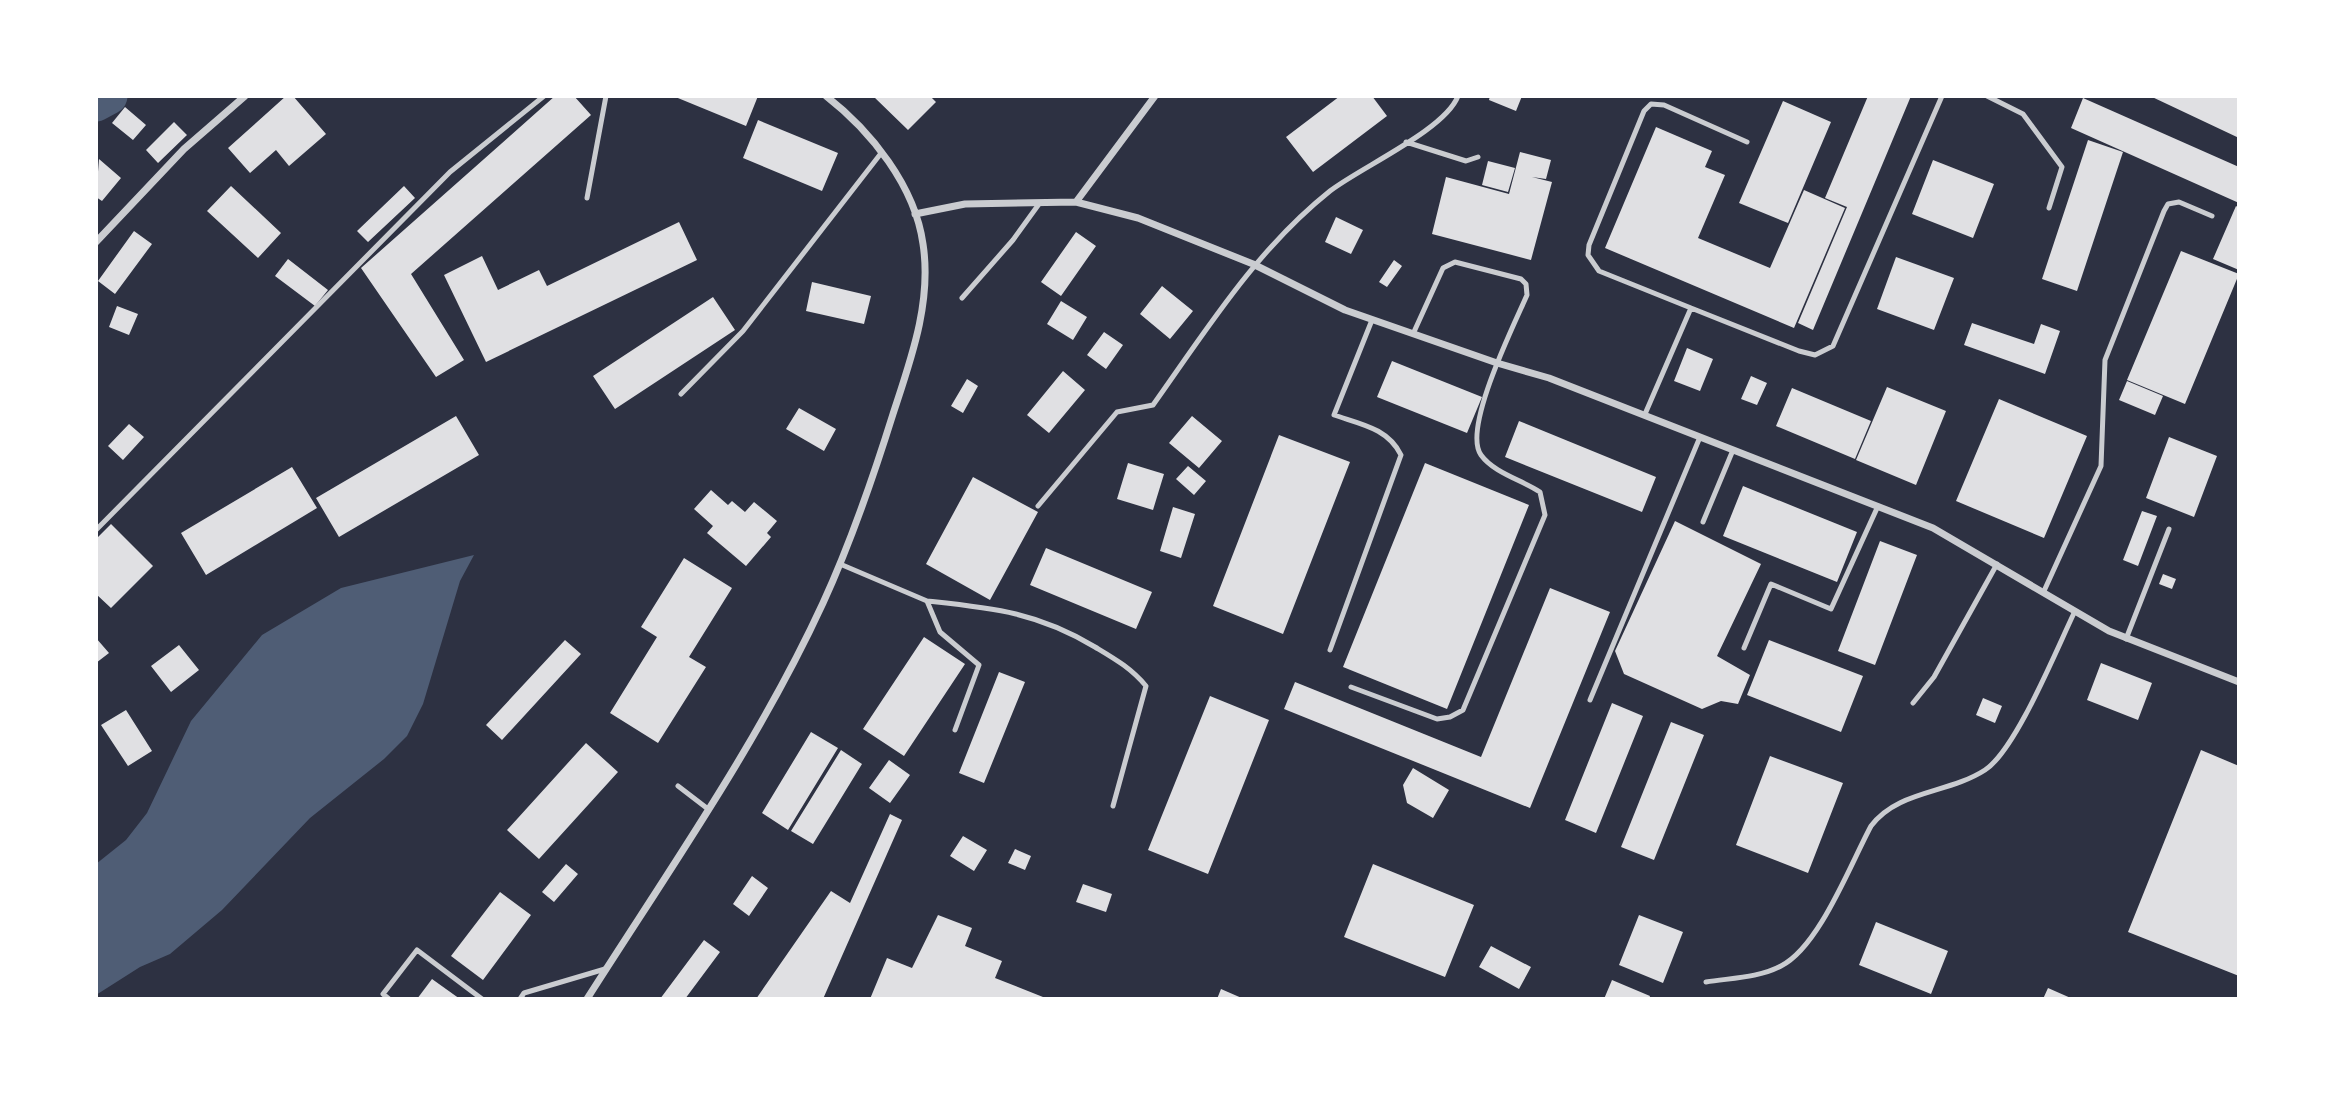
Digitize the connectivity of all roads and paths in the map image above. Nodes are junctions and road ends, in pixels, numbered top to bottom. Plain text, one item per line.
1 (245, 96) edge
2 (544, 96) edge
3 (606, 96) edge
4 (826, 96) edge
5 (1155, 96) edge
6 (1458, 96) edge
7 (1941, 96) edge
8 (1987, 96) edge
9 (1406, 142) junction
10 (1747, 142) dead end
11 (882, 152) junction
12 (1478, 157) dead end
13 (587, 198) dead end
14 (1076, 202) junction
15 (1039, 204) junction
16 (2049, 208) dead end
17 (915, 214) junction
18 (2212, 216) dead end
19 (96, 242) edge
20 (1253, 264) junction
21 (962, 298) dead end
22 (1691, 308) junction
23 (1372, 320) junction
24 (1413, 334) junction
25 (1497, 363) junction
26 (681, 394) dead end
27 (1645, 414) junction
28 (1700, 437) junction
29 (1733, 450) junction
30 (1038, 506) dead end
31 (1878, 506) junction
32 (1703, 522) dead end
33 (2169, 529) dead end
34 (96, 530) edge
35 (840, 564) junction
36 (1997, 564) junction
37 (2044, 591) junction
38 (926, 601) junction
39 (2075, 611) junction
40 (2126, 639) junction
41 (1744, 648) dead end
42 (1330, 650) dead end
43 (2239, 682) edge
44 (1351, 687) dead end
45 (1590, 700) dead end
46 (1913, 703) dead end
47 (955, 730) dead end
48 (678, 786) dead end
49 (1113, 806) dead end
50 (708, 809) junction
51 (605, 969) junction
52 (1706, 982) dead end
53 (389, 999) edge
54 (482, 999) edge
55 (520, 999) edge
56 (587, 999) edge

1 - 19 street
2 - 34 lane
3 - 13 lane
4 - 11 street
5 - 14 street
6 - 9 lane
7 - 22 lane
8 - 16 lane
9 - 12 lane
9 - 20 lane
10 - 22 lane
11 - 17 street
11 - 26 lane
14 - 15 street
14 - 20 street
15 - 17 street
15 - 21 lane
17 - 35 street
18 - 37 lane
20 - 23 street
20 - 30 lane
22 - 27 lane
23 - 24 street
23 - 42 lane
24 - 25 street
24 - 25 lane
25 - 27 street
25 - 44 lane
27 - 28 street
28 - 29 street
28 - 45 lane
29 - 31 street
29 - 32 lane
31 - 36 street
31 - 41 lane
33 - 40 lane
35 - 38 lane
35 - 50 street
36 - 37 street
36 - 46 lane
37 - 39 street
38 - 47 lane
38 - 49 lane
39 - 40 street
39 - 52 lane
40 - 43 street
48 - 50 lane
50 - 51 street
51 - 55 lane
51 - 56 street
53 - 54 lane

